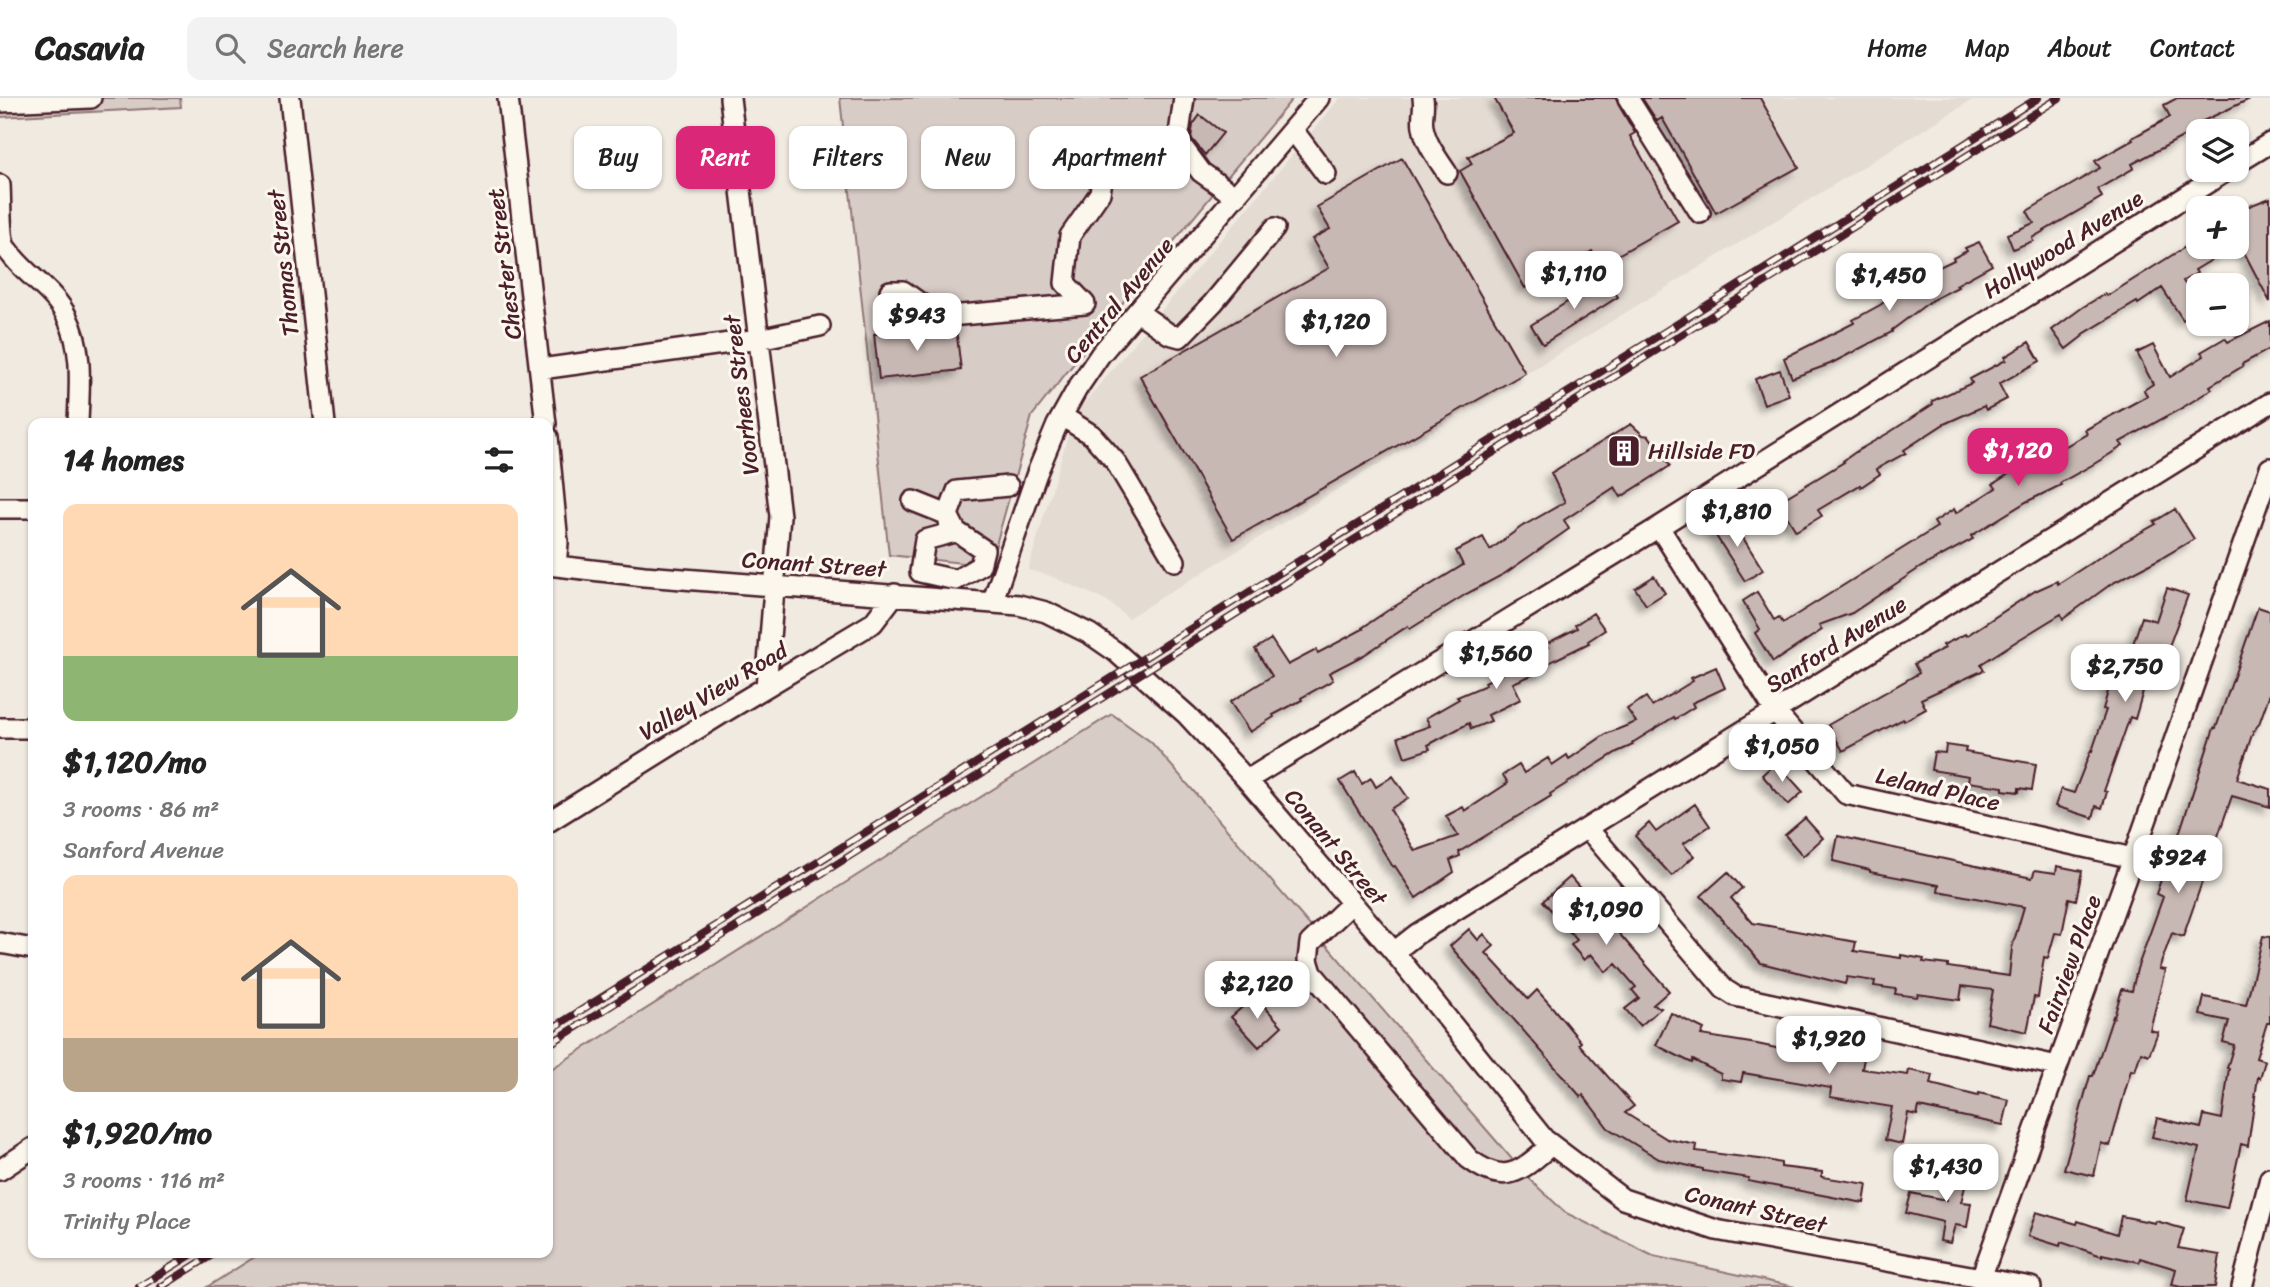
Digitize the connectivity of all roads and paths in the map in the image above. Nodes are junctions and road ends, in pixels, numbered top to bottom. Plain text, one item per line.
1 (91, 98) edge
2 (290, 98) edge
3 (508, 98) edge
4 (730, 98) edge
5 (1184, 98) edge
6 (1320, 98) edge
7 (1423, 98) edge
8 (1629, 98) edge
9 (0, 102) edge
10 (1293, 130) junction
11 (2270, 143) edge
12 (2249, 156) edge
13 (1447, 173) dead end
14 (1325, 174) dead end
15 (2209, 182) edge
16 (0, 184) edge
17 (1101, 189) edge
18 (1236, 197) junction
19 (1700, 213) dead end
20 (1275, 228) dead end
21 (2, 245) edge
22 (924, 306) dead end
23 (1138, 312) junction
24 (820, 326) dead end
25 (759, 339) junction
26 (541, 369) junction
27 (2269, 406) edge
28 (1062, 416) junction
29 (78, 418) edge
30 (324, 418) edge
31 (545, 418) edge
32 (2270, 468) edge
33 (1008, 486) dead end
34 (553, 490) edge
35 (914, 501) dead end
36 (0, 508) edge
37 (28, 508) edge
38 (1659, 527) junction
39 (1175, 561) dead end
40 (553, 562) edge
41 (553, 566) edge
42 (774, 585) junction
43 (895, 594) junction
44 (992, 603) junction
45 (766, 687) junction
46 (1776, 711) junction
47 (0, 728) edge
48 (28, 728) edge
49 (1247, 780) junction
50 (553, 819) edge
51 (1588, 829) junction
52 (2133, 858) junction
53 (1351, 904) junction
54 (0, 943) edge
55 (28, 948) edge
56 (1394, 953) junction
57 (2057, 1066) junction
58 (1551, 1145) junction
59 (28, 1151) edge
60 (0, 1170) edge
61 (2270, 1178) edge
62 (1975, 1280) edge
63 (2030, 1287) edge
64 (2242, 1287) edge

1 - 9 street
2 - 30 street, Thomas Street
3 - 26 street, Chester Street
4 - 25 street, Voorhees Street
5 - 18 street
6 - 10 street, Central Avenue
7 - 13 street
8 - 19 street
10 - 14 street
10 - 18 street, Central Avenue
11 - 12 street
15 - 38 street, Hollywood Avenue
16 - 21 street
17 - 22 street
18 - 23 street, Central Avenue
20 - 23 street
21 - 29 street
23 - 28 street, Central Avenue
24 - 25 street
25 - 26 street
25 - 42 street, Voorhees Street
26 - 31 street, Chester Street
27 - 46 street, Sanford Avenue
28 - 39 street
28 - 44 street, Central Avenue
32 - 52 street, Fairview Place
33 - 35 street
34 - 40 street
36 - 37 street
38 - 46 street, Leland Place
38 - 49 street, Hollywood Avenue
41 - 42 street, Conant Street
42 - 43 street, Conant Street
42 - 45 street, Voorhees Street
43 - 44 street, Conant Street
43 - 45 street, Valley View Road
44 - 49 street, Conant Street
45 - 50 street, Valley View Road
46 - 51 street, Sanford Avenue
46 - 52 street, Leland Place
47 - 48 street
49 - 53 street, Conant Street
51 - 56 street, Sanford Avenue
51 - 57 street
52 - 57 street, Fairview Place
53 - 56 street, Conant Street
53 - 58 street
54 - 55 street
56 - 58 street, Conant Street
57 - 62 street, Fairview Place
58 - 62 street, Conant Street
59 - 60 street
61 - 64 street
62 - 63 street, Conant Street

